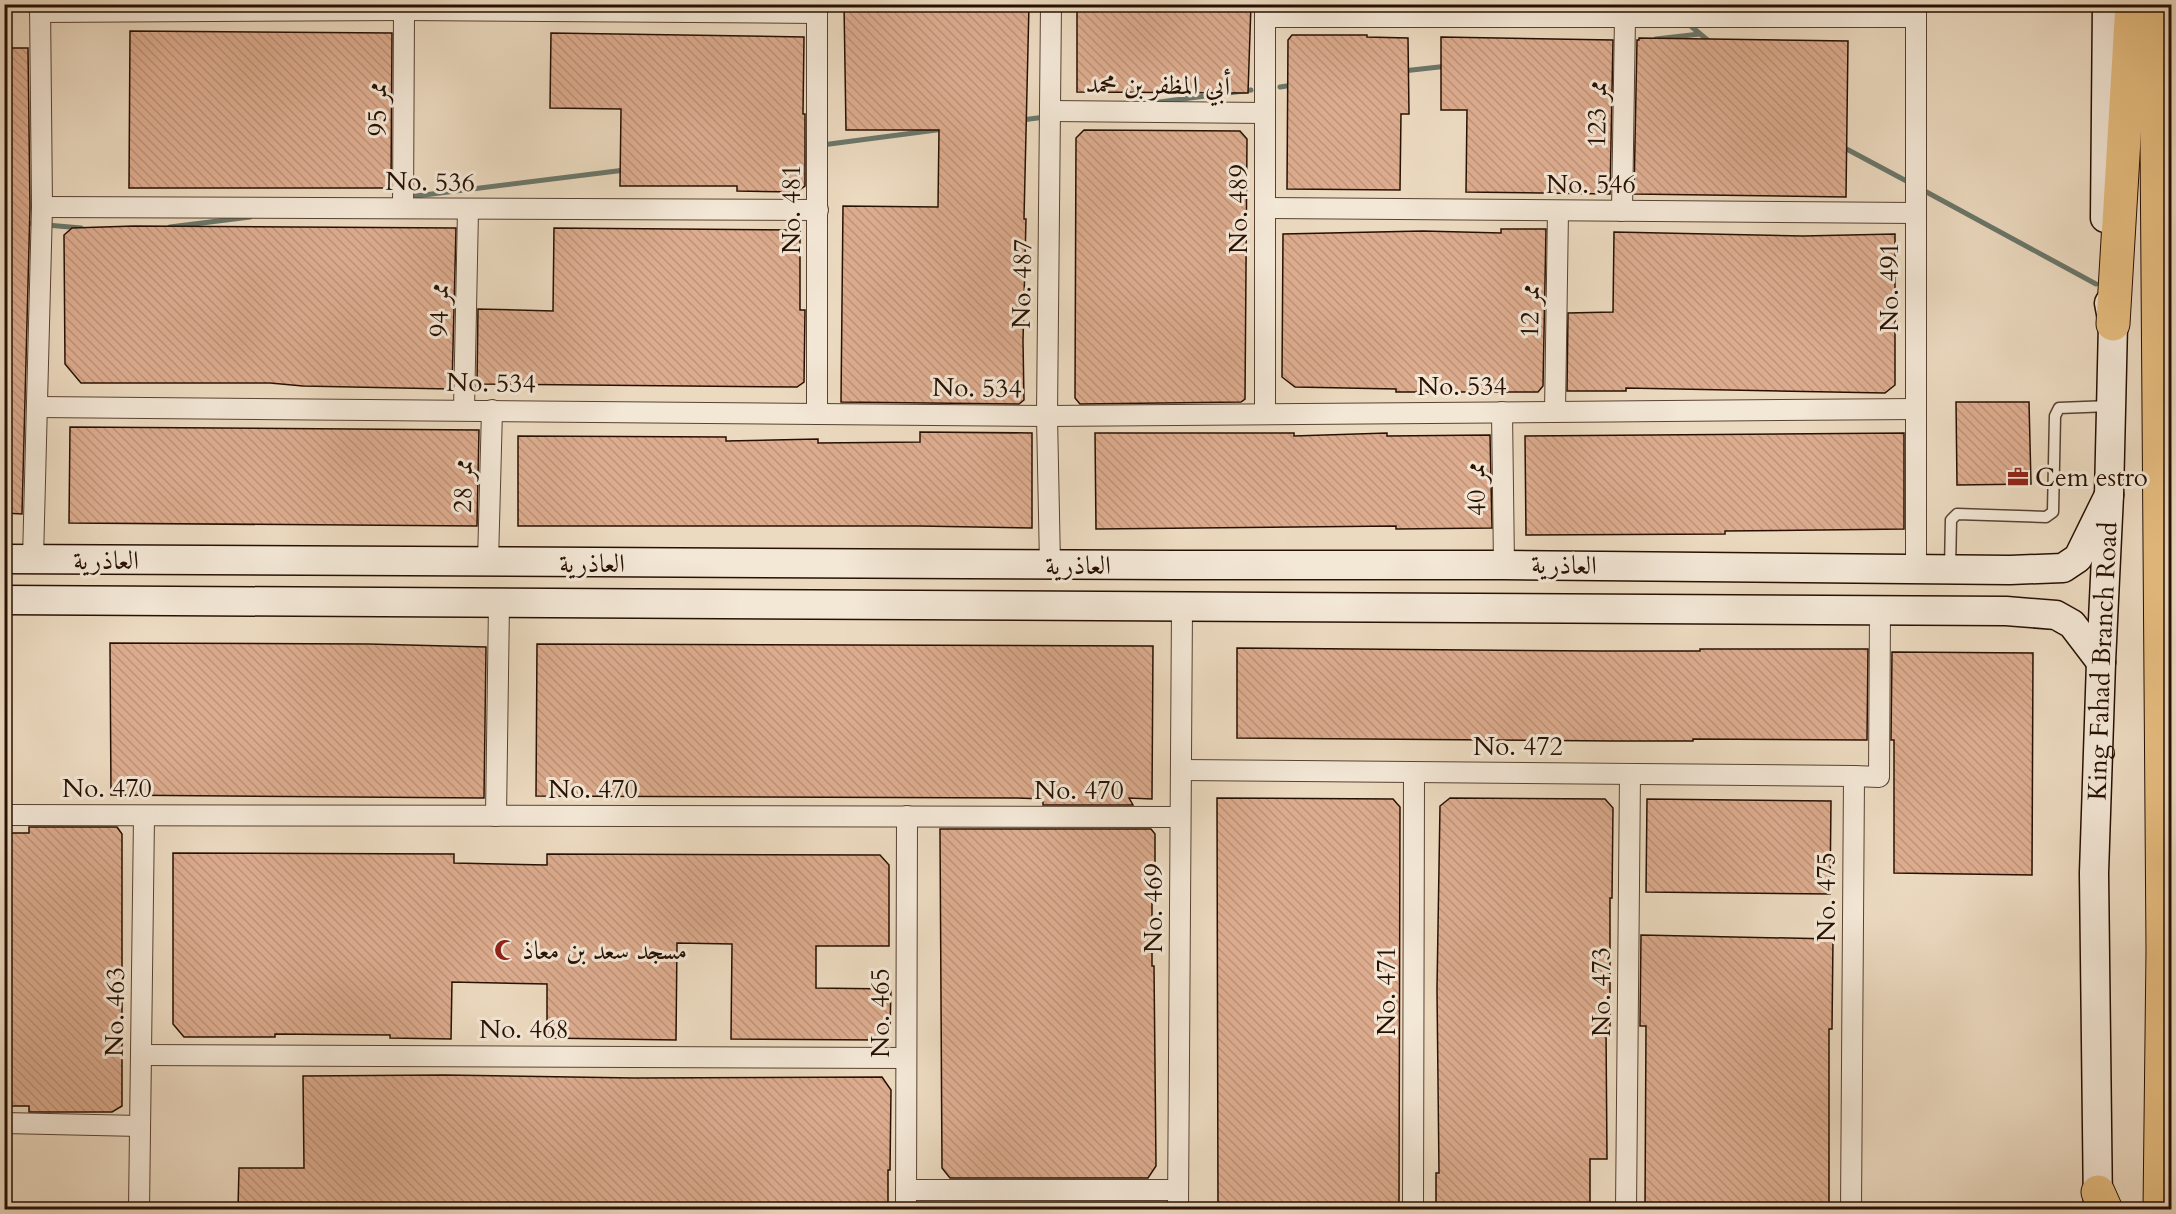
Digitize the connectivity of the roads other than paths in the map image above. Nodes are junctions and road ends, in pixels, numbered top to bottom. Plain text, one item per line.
1 (1051, 4) edge
2 (2107, 4) edge
3 (2132, 4) edge
4 (2156, 4) edge
5 (40, 8) edge
6 (817, 9) edge
7 (404, 10) junction
8 (1265, 11) edge
9 (1916, 11) edge
10 (1625, 17) junction
11 (1051, 111) junction
12 (1265, 113) junction
13 (42, 207) junction
14 (403, 208) junction
15 (1265, 208) junction
16 (468, 210) junction
17 (818, 210) junction
18 (1558, 211) junction
19 (1622, 211) junction
20 (1916, 213) junction
21 (2113, 324) junction
22 (2110, 406) junction
23 (37, 407) junction
24 (1916, 409) junction
25 (464, 410) junction
26 (492, 410) junction
27 (1502, 412) junction
28 (1555, 412) junction
29 (817, 414) junction
30 (1264, 414) junction
31 (1047, 416) junction
32 (2109, 495) junction
33 (4, 558) edge
34 (33, 560) junction
35 (265, 561) junction
36 (488, 562) junction
37 (1050, 564) junction
38 (1504, 565) junction
39 (1175, 566) junction
40 (1916, 570) junction
41 (1950, 570) junction
42 (2010, 570) junction
43 (4, 600) edge
44 (261, 601) junction
45 (499, 603) junction
46 (1179, 606) junction
47 (1880, 611) junction
48 (2006, 611) junction
49 (2101, 662) junction
50 (1181, 770) junction
51 (1414, 773) junction
52 (1630, 774) junction
53 (1854, 776) junction
54 (4, 815) edge
55 (144, 816) junction
56 (496, 816) junction
57 (907, 816) junction
58 (1180, 817) junction
59 (141, 1055) junction
60 (906, 1058) junction
61 (4, 1123) edge
62 (140, 1126) junction
63 (1179, 1190) junction
64 (906, 1200) edge
65 (2101, 1204) edge
66 (139, 1209) edge
67 (1178, 1209) edge
68 (1413, 1209) edge
69 (1626, 1209) edge
70 (1851, 1209) edge
71 (2160, 1209) edge

1 - 11 street, No. 487
2 - 21 street, King Fahad Branch Road
3 - 21 highway
4 - 71 highway
5 - 7 street
5 - 13 street
6 - 7 street
6 - 17 street, No. 481
7 - 14 street, ممر 95
8 - 10 street
8 - 12 street, No. 489
9 - 10 street
9 - 20 street, No. 491
10 - 19 street, ممر 123
11 - 12 street, أبي المظفر بن محمد
11 - 31 street, No. 487
12 - 15 street, No. 489
13 - 14 street, No. 536
13 - 23 street
14 - 16 street, No. 536
15 - 18 street, No. 546
15 - 30 street, No. 489
16 - 17 street, No. 536
16 - 25 street, ممر 94
17 - 29 street, No. 481
18 - 19 street, No. 546
18 - 28 street, ممر 12
19 - 20 street, No. 546
20 - 24 street, No. 491
21 - 22 street, King Fahad Branch Road
22 - 32 street, King Fahad Branch Road
22 - 41 lane
23 - 25 street, No. 534
23 - 34 street
24 - 28 street, No. 534
24 - 40 street, No. 491
25 - 26 street, No. 534
26 - 29 street, No. 534
26 - 36 street, ممر 28
27 - 28 street, No. 534
27 - 30 street, No. 534
27 - 38 street, ممر 40
29 - 31 street, No. 534
30 - 31 street, No. 534
31 - 37 street, No. 487
32 - 42 street, العاذرية
32 - 49 street, King Fahad Branch Road
33 - 34 street, العاذرية
34 - 35 street, العاذرية
35 - 36 street, العاذرية
35 - 44 street
36 - 37 street, العاذرية
37 - 39 street, العاذرية
38 - 39 street, العاذرية
38 - 40 street, العاذرية
39 - 46 street
40 - 41 street, العاذرية
41 - 42 street, العاذرية
42 - 48 street
43 - 44 street, العاذرية
44 - 45 street, العاذرية
45 - 46 street, العاذرية
45 - 56 street
46 - 47 street, العاذرية
46 - 50 street, No. 469
47 - 48 street, العاذرية
47 - 53 street
48 - 49 street, العاذرية
49 - 65 street, King Fahad Branch Road
50 - 51 street, No. 472
50 - 58 street, No. 469
51 - 52 street, No. 472
51 - 68 street, No. 471
52 - 53 street, No. 472
52 - 69 street, No. 473
53 - 70 street, No. 475
54 - 55 street, No. 470
55 - 56 street, No. 470
55 - 59 street, No. 463
56 - 57 street, No. 470
57 - 58 street, No. 470
57 - 60 street, No. 465
58 - 63 street, No. 469
59 - 60 street, No. 468
59 - 62 street, No. 463
60 - 64 street, No. 465
61 - 62 street
62 - 66 street, No. 463
63 - 64 street
63 - 67 street, No. 469

